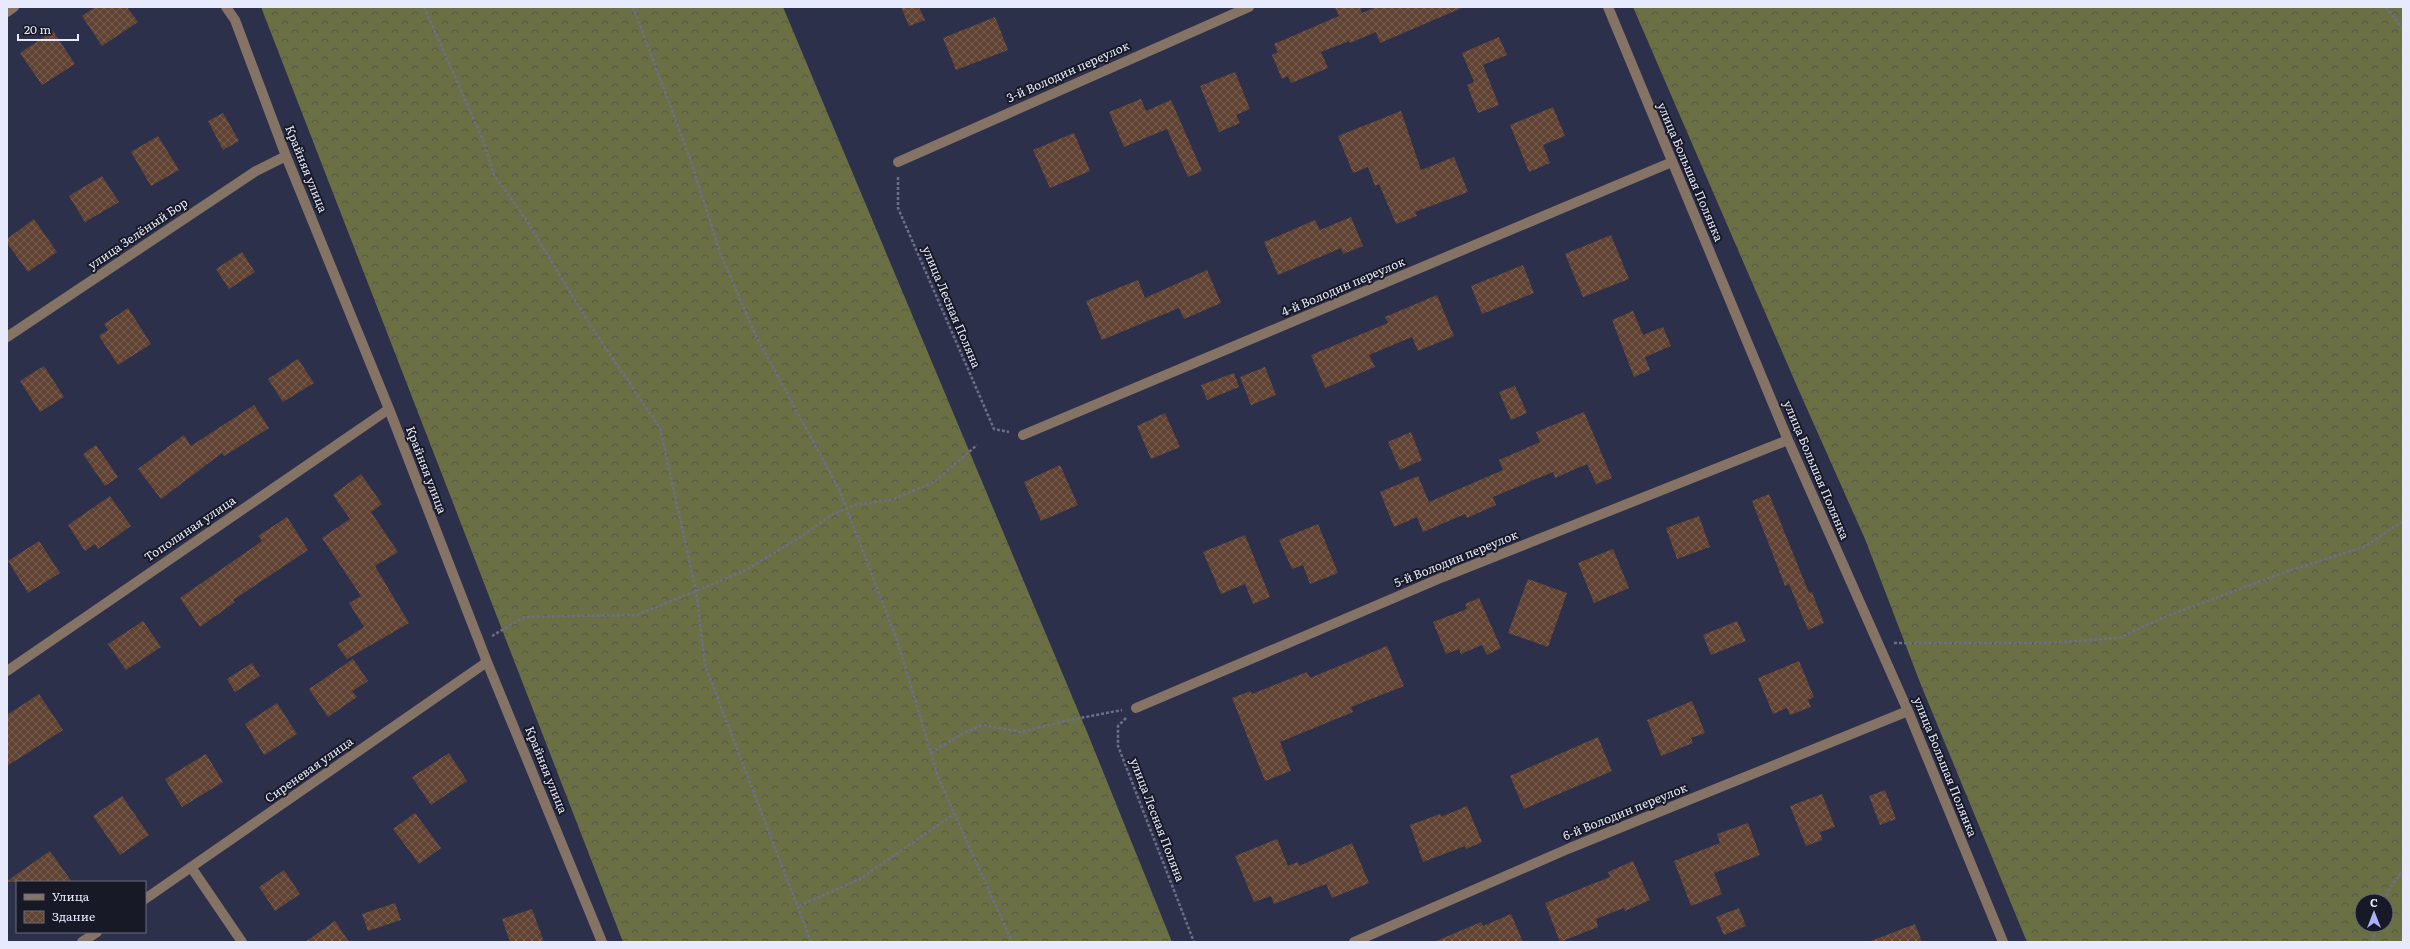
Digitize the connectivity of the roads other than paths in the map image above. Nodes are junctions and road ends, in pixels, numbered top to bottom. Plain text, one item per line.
1 (14, 7) edge
2 (226, 7) edge
3 (1249, 7) edge
4 (1608, 7) edge
5 (7, 12) edge
6 (286, 156) junction
7 (898, 162) road end
8 (1672, 162) junction
9 (7, 337) edge
10 (389, 409) junction
11 (1023, 435) road end
12 (1788, 440) junction
13 (487, 662) junction
14 (7, 671) edge
15 (1136, 708) road end
16 (1908, 711) junction
17 (191, 867) junction
18 (146, 898) edge
19 (95, 933) edge
20 (82, 942) edge
21 (242, 942) edge
22 (602, 942) edge
23 (1354, 942) edge
24 (2002, 942) edge

1 - 5 street
2 - 6 street, Крайняя улица
3 - 7 street, 3-й Володин переулок
4 - 8 street, улица Большая Полянка
6 - 9 street, улица Зелёный Бор
6 - 10 street, Крайняя улица
8 - 11 street, 4-й Володин переулок
8 - 12 street, улица Большая Полянка
10 - 13 street, Крайняя улица
10 - 14 street, Тополиная улица
12 - 15 street, 5-й Володин переулок
12 - 16 street, улица Большая Полянка
13 - 17 street, Сиреневая улица
13 - 22 street, Крайняя улица
16 - 23 street, 6-й Володин переулок
16 - 24 street, улица Большая Полянка
17 - 18 street, Сиреневая улица
17 - 21 street
19 - 20 street

